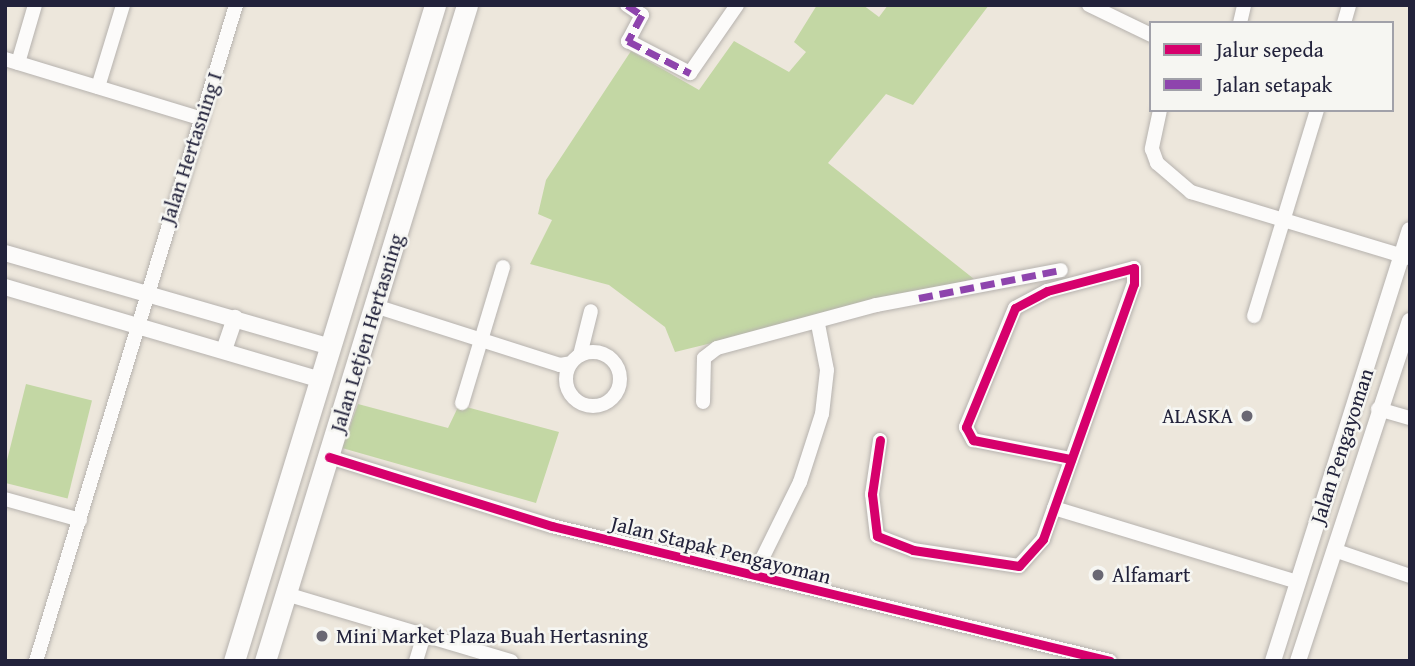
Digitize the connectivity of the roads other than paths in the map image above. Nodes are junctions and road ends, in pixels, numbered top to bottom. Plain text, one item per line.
1 (35, 5) edge
2 (123, 5) edge
3 (236, 5) edge
4 (435, 5) edge
5 (467, 5) edge
6 (627, 5) edge
7 (737, 5) edge
8 (1089, 5) edge
9 (1149, 34) edge
10 (11, 61) edge
11 (98, 87) junction
12 (1160, 112) edge
13 (1316, 112) edge
14 (202, 119) junction
15 (399, 121) junction
16 (428, 128) junction
17 (1285, 219) junction
18 (1410, 230) edge
19 (6, 253) edge
20 (1406, 256) edge
21 (503, 267) dead end
22 (1061, 270) dead end
23 (5, 287) edge
24 (144, 291) junction
25 (375, 306) junction
26 (592, 311) dead end
27 (1254, 316) dead end
28 (234, 318) junction
29 (1410, 321) edge
30 (135, 323) junction
31 (818, 324) junction
32 (481, 339) junction
33 (331, 347) junction
34 (224, 350) junction
35 (321, 380) junction
36 (702, 402) dead end
37 (462, 403) dead end
38 (1378, 410) junction
39 (1410, 418) edge
40 (880, 440) dead end
41 (329, 457) junction
42 (1071, 459) junction
43 (5, 499) edge
44 (1054, 508) junction
45 (80, 520) junction
46 (1334, 550) junction
47 (754, 575) junction
48 (1410, 576) edge
49 (1297, 582) junction
50 (286, 594) junction
51 (424, 634) junction
52 (36, 661) edge
53 (234, 661) edge
54 (265, 661) edge
55 (416, 661) edge
56 (511, 661) edge
57 (1110, 661) edge
58 (1273, 661) edge
59 (1298, 661) edge

1 - 10 street
2 - 11 street
3 - 14 street, Jalan Hertasning I
4 - 15 main road, Jalan Letjen Hertasning
5 - 16 main road, Jalan Letjen Hertasning
6 - 7 street
8 - 9 street
10 - 11 street
11 - 14 street
12 - 17 street
13 - 17 street
14 - 24 street, Jalan Hertasning I
15 - 16 main road
15 - 33 main road, Jalan Letjen Hertasning
16 - 25 main road, Jalan Letjen Hertasning
17 - 20 street
17 - 27 street
18 - 20 street, Jalan Pengayoman
19 - 24 street
20 - 49 street, Jalan Pengayoman
21 - 32 street
22 - 31 street
23 - 30 street
24 - 28 street
24 - 30 street, Jalan Hertasning I
25 - 32 street
25 - 41 main road, Jalan Letjen Hertasning
26 - 32 street
28 - 33 street
28 - 34 street
29 - 38 street, Jalan Pengayoman
30 - 34 street
30 - 45 street, Jalan Hertasning I
31 - 36 street
31 - 47 street
32 - 37 street
33 - 35 main road, Jalan Letjen Hertasning
34 - 35 street
35 - 53 main road, Jalan Letjen Hertasning
38 - 39 street
38 - 46 street, Jalan Pengayoman
40 - 44 street
41 - 47 street, Jalan Stapak Pengayoman
41 - 50 main road, Jalan Letjen Hertasning
42 - 42 street
42 - 44 street
43 - 45 street
44 - 49 street
45 - 52 street, Jalan Hertasning I
46 - 48 street
46 - 59 street, Jalan Pengayoman
47 - 57 street, Jalan Stapak Pengayoman
49 - 58 street, Jalan Pengayoman
50 - 51 street
50 - 54 main road, Jalan Letjen Hertasning
51 - 55 street
51 - 56 street

